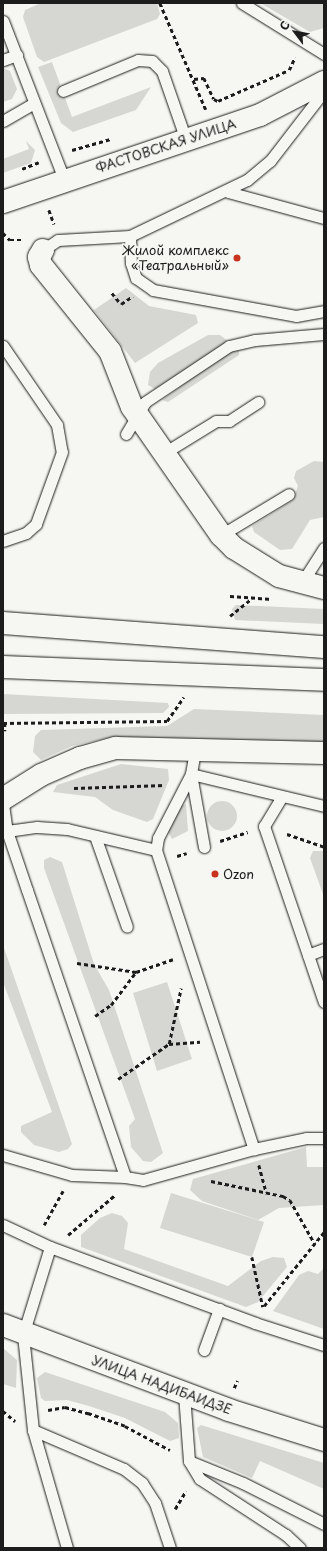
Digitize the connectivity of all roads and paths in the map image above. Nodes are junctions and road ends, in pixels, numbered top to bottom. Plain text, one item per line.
1 (160, 3) edge
2 (242, 3) edge
3 (3, 21) edge
4 (304, 42) junction
5 (324, 54) edge
6 (16, 55) junction
7 (3, 60) edge
8 (194, 80) junction
9 (324, 82) edge
10 (63, 91) dead end
11 (324, 91) edge
12 (34, 104) junction
13 (3, 121) edge
14 (215, 130) junction
15 (186, 140) junction
16 (64, 179) junction
17 (228, 192) junction
18 (3, 202) edge
19 (324, 218) edge
20 (130, 236) junction
21 (42, 250) joint
22 (112, 293) dead end
23 (134, 294) dead end
24 (324, 311) edge
25 (324, 334) edge
26 (3, 346) edge
27 (258, 402) dead end
28 (136, 414) junction
29 (126, 434) dead end
30 (164, 453) junction
31 (289, 494) dead end
32 (221, 535) junction
33 (3, 541) edge
34 (324, 548) edge
35 (314, 586) edge
36 (252, 598) dead end
37 (225, 620) dead end
38 (3, 623) edge
39 (324, 647) edge
40 (3, 667) edge
41 (324, 680) edge
42 (185, 695) dead end
43 (4, 723) edge
44 (5, 731) dead end
45 (195, 751) junction
46 (324, 753) edge
47 (191, 774) junction
48 (185, 785) junction
49 (70, 788) dead end
50 (281, 798) junction
51 (3, 799) edge
52 (3, 804) edge
53 (324, 806) edge
54 (8, 831) junction
55 (95, 836) junction
56 (204, 847) joint
57 (156, 850) junction
58 (158, 863) junction
59 (127, 927) dead end
60 (324, 949) edge
61 (189, 954) junction
62 (308, 955) junction
63 (77, 962) dead end
64 (136, 972) junction
65 (324, 1002) edge
66 (95, 1016) dead end
67 (218, 1042) junction
68 (169, 1044) junction
69 (118, 1079) dead end
70 (324, 1138) edge
71 (254, 1149) junction
72 (3, 1155) edge
73 (72, 1175) junction
74 (125, 1177) junction
75 (143, 1180) junction
76 (206, 1180) dead end
77 (266, 1192) junction
78 (3, 1225) edge
79 (324, 1232) edge
80 (36, 1242) junction
81 (315, 1244) junction
82 (50, 1247) junction
83 (252, 1257) dead end
84 (263, 1307) junction
85 (218, 1309) junction
86 (255, 1323) junction
87 (3, 1325) edge
88 (23, 1335) junction
89 (324, 1345) edge
90 (204, 1350) dead end
91 (184, 1394) junction
92 (3, 1411) edge
93 (30, 1412) junction
94 (9, 1418) dead end
95 (33, 1430) junction
96 (324, 1440) edge
97 (190, 1461) junction
98 (324, 1524) edge
99 (67, 1548) edge
100 (170, 1548) edge
101 (300, 1548) edge

1 - 8 path
2 - 4 lane
3 - 6 lane
4 - 5 lane
4 - 8 path
6 - 7 lane
6 - 12 lane
8 - 14 path
9 - 14 main road, ФАСТОВСКАЯ УЛИЦА
10 - 15 lane
11 - 17 lane
12 - 13 lane
12 - 16 lane
14 - 15 main road, ФАСТОВСКАЯ УЛИЦА
15 - 16 main road, ФАСТОВСКАЯ УЛИЦА
16 - 18 main road, ФАСТОВСКАЯ УЛИЦА
17 - 19 lane
17 - 20 lane
20 - 21 lane
20 - 24 lane
21 - 28 main road
22 - 23 path
25 - 28 lane
26 - 33 lane
27 - 30 lane
28 - 29 lane
28 - 30 main road
30 - 32 main road
31 - 32 lane
32 - 35 main road
34 - 35 lane
36 - 37 path
38 - 39 main road
40 - 41 main road
42 - 43 path
43 - 44 path
45 - 46 main road
45 - 47 lane
45 - 51 main road
47 - 48 lane
47 - 50 lane
47 - 56 lane
48 - 49 path
48 - 57 lane
50 - 53 lane
50 - 62 lane
52 - 54 lane
54 - 55 lane
54 - 74 lane
55 - 57 lane
55 - 59 lane
56 - 58 path
57 - 58 lane
58 - 61 lane
60 - 62 lane
61 - 64 path
61 - 67 lane
61 - 68 path
62 - 65 lane
63 - 64 path
64 - 66 path
67 - 68 path
67 - 71 lane
68 - 69 path
70 - 71 lane
71 - 75 lane
71 - 77 path
72 - 73 lane
73 - 74 lane
73 - 80 path
74 - 75 lane
75 - 82 path
76 - 77 path
77 - 81 path
78 - 80 lane
79 - 81 path
80 - 82 lane
81 - 84 path
82 - 85 lane
82 - 88 lane
83 - 84 path
84 - 86 path
85 - 86 lane
85 - 90 lane
86 - 89 lane
87 - 88 main road, УЛИЦА НАДИБАИДЗЕ
88 - 91 main road, УЛИЦА НАДИБАИДЗЕ
88 - 93 lane
91 - 96 main road, УЛИЦА НАДИБАИДЗЕ
91 - 97 lane
92 - 94 path
93 - 95 lane
93 - 97 path
95 - 99 lane
95 - 100 lane
97 - 98 lane
97 - 101 lane

